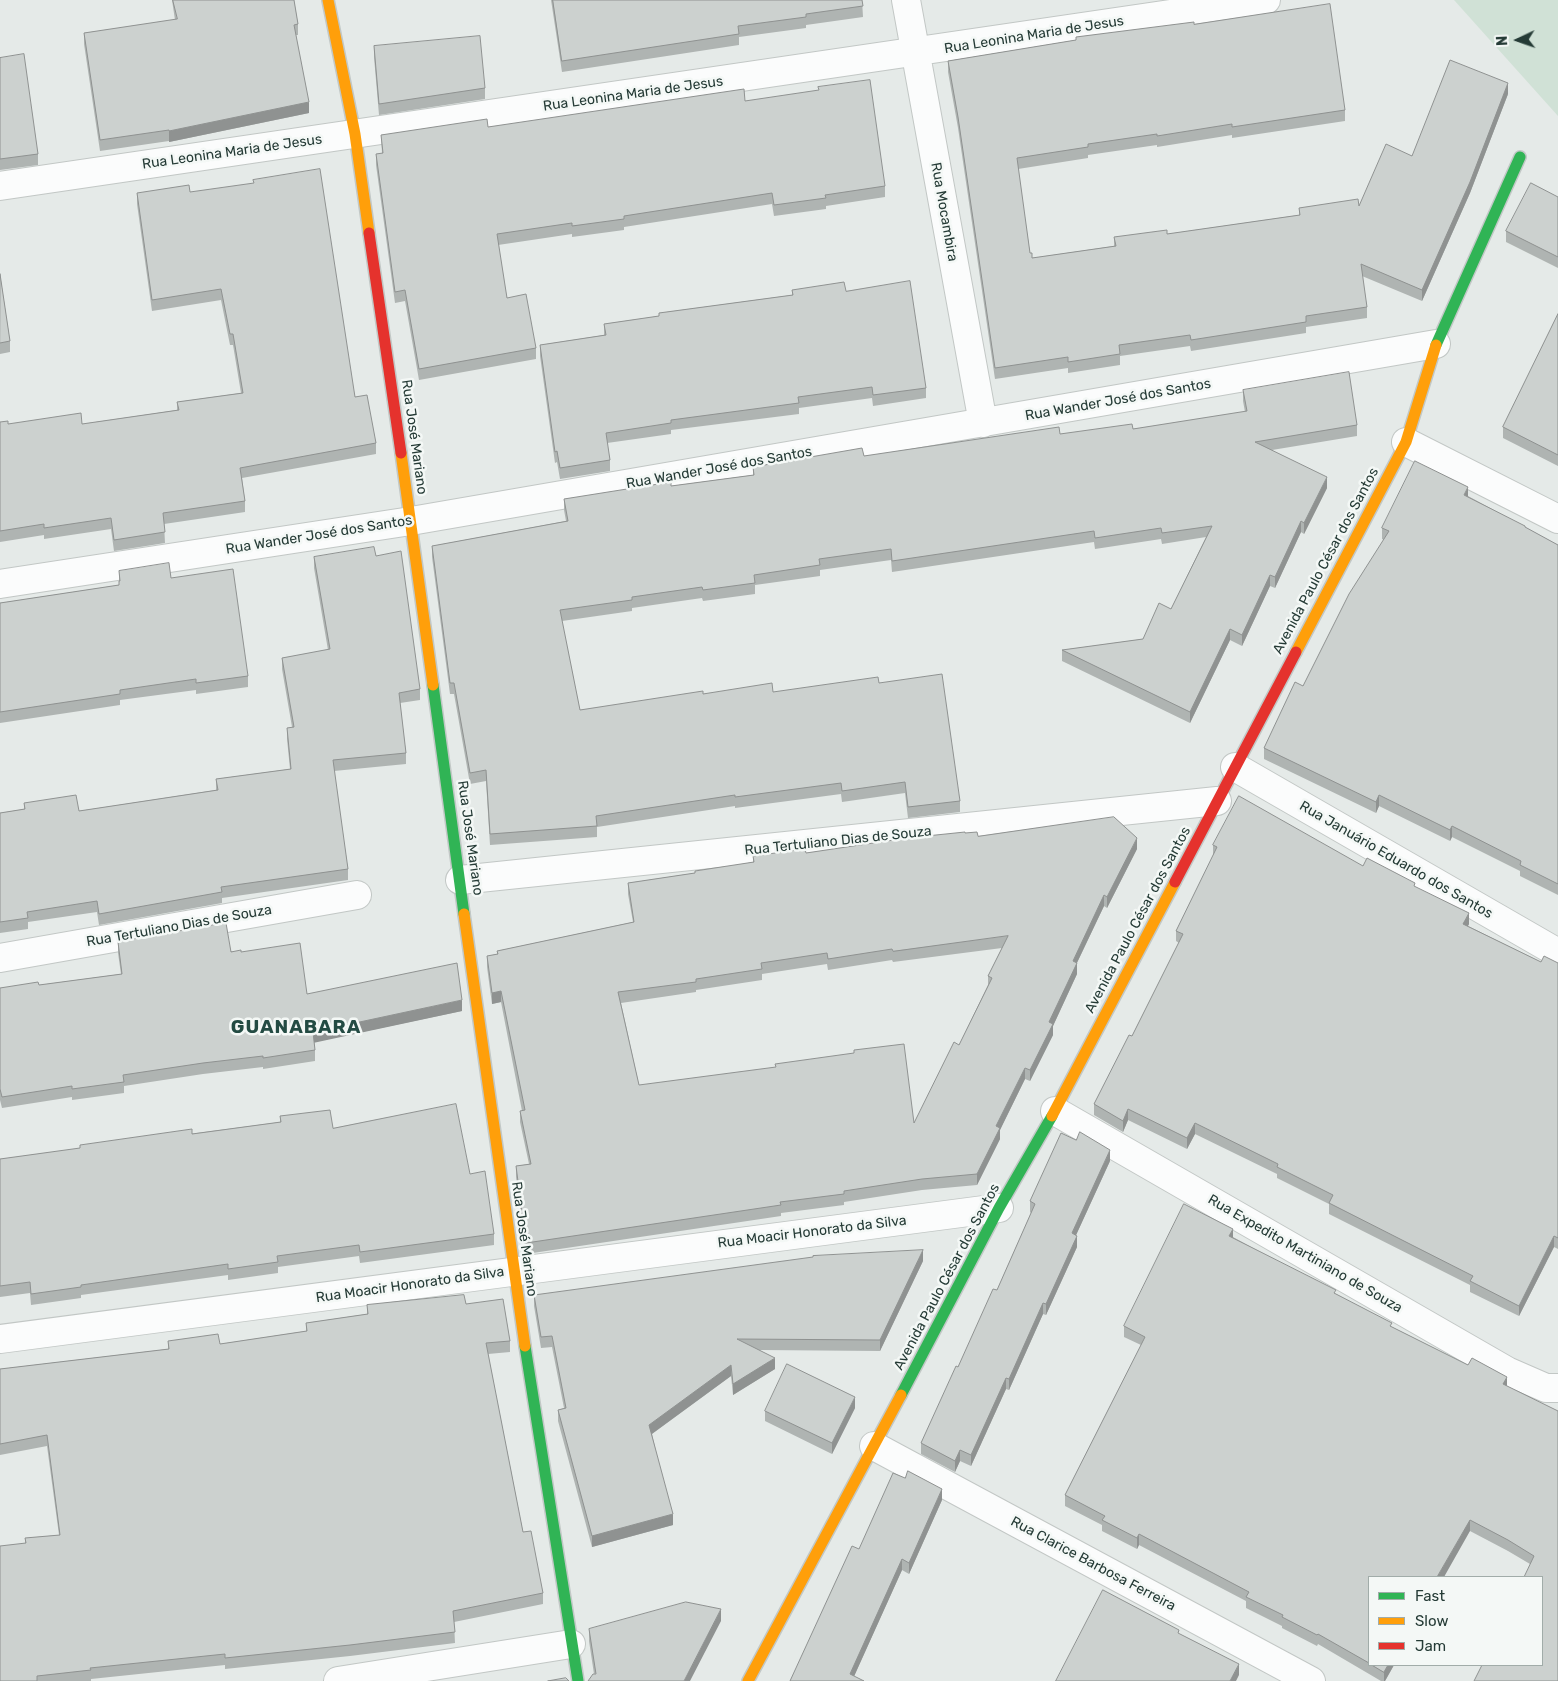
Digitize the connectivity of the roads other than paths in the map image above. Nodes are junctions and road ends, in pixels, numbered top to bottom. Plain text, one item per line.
1 (328, 0) edge
2 (906, 0) edge
3 (1266, 0) edge
4 (916, 52) junction
5 (355, 134) junction
6 (1520, 157) dead end
7 (0, 186) edge
8 (1436, 344) junction
9 (983, 423) junction
10 (1406, 442) junction
11 (1558, 519) edge
12 (412, 521) junction
13 (0, 584) edge
14 (1235, 767) junction
15 (1217, 802) junction
16 (460, 880) junction
17 (358, 895) dead end
18 (1558, 953) edge
19 (0, 958) edge
20 (1055, 1111) junction
21 (999, 1208) junction
22 (513, 1272) junction
23 (0, 1340) edge
24 (1558, 1388) edge
25 (874, 1446) junction
26 (570, 1644) junction
27 (338, 1681) edge
28 (578, 1681) edge
29 (748, 1681) edge
30 (1311, 1681) edge

1 - 5 street, Rua José Mariano
2 - 4 street, Rua Mocambira
3 - 4 street, Rua Leonina Maria de Jesus
4 - 5 street, Rua Leonina Maria de Jesus
4 - 9 street, Rua Mocambira
5 - 7 street, Rua Leonina Maria de Jesus
5 - 12 street, Rua José Mariano
6 - 8 street, Avenida Paulo César dos Santos
8 - 9 street, Rua Wander José dos Santos
8 - 10 street, Avenida Paulo César dos Santos
9 - 12 street, Rua Wander José dos Santos
10 - 11 street
10 - 14 street, Avenida Paulo César dos Santos
12 - 13 street, Rua Wander José dos Santos
12 - 16 street, Rua José Mariano
14 - 15 street, Avenida Paulo César dos Santos
14 - 18 street, Rua Januário Eduardo dos Santos
15 - 16 street, Rua Tertuliano Dias de Souza
15 - 20 street, Avenida Paulo César dos Santos
16 - 22 street, Rua José Mariano
17 - 19 street, Rua Tertuliano Dias de Souza
20 - 21 street, Avenida Paulo César dos Santos
20 - 24 street, Rua Expedito Martiniano de Souza
21 - 22 street, Rua Moacir Honorato da Silva
21 - 25 street, Avenida Paulo César dos Santos
22 - 23 street, Rua Moacir Honorato da Silva
22 - 26 street, Rua José Mariano
25 - 29 street, Avenida Paulo César dos Santos
25 - 30 street, Rua Clarice Barbosa Ferreira
26 - 27 street
26 - 28 street, Rua José Mariano

